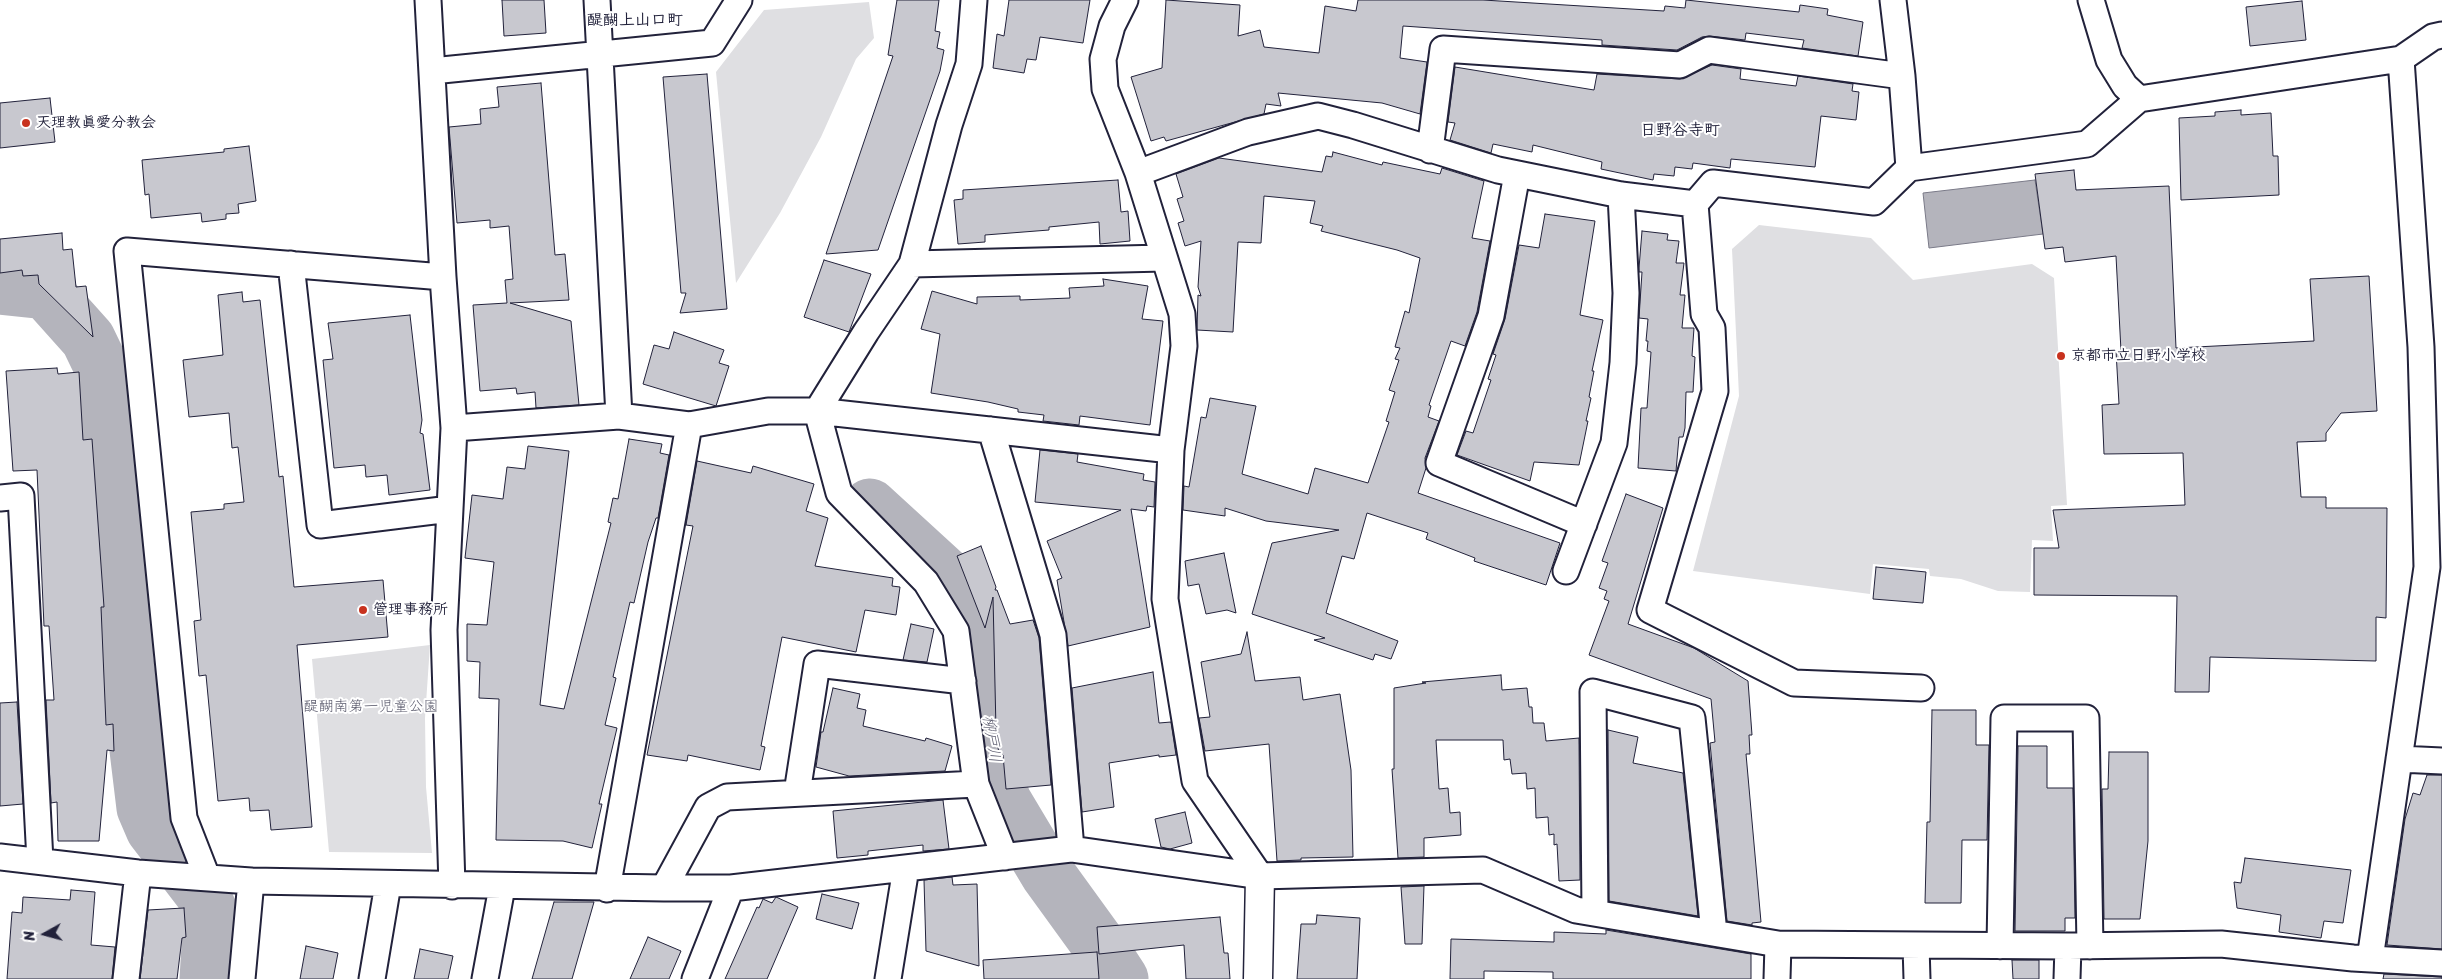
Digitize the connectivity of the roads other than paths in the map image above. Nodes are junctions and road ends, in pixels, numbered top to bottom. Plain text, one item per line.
1 (428, 0) edge
2 (597, 0) edge
3 (739, 0) edge
4 (974, 0) edge
5 (1125, 0) edge
6 (1893, 0) edge
7 (2091, 0) edge
8 (2442, 35) edge
9 (600, 55) junction
10 (2401, 60) junction
11 (432, 71) junction
12 (1902, 76) junction
13 (2139, 99) junction
14 (1430, 150) junction
15 (1908, 168) junction
16 (1138, 173) junction
17 (1516, 174) junction
18 (1621, 195) junction
19 (1695, 204) junction
20 (1164, 258) junction
21 (291, 264) junction
22 (912, 264) junction
23 (443, 277) junction
24 (817, 411) junction
25 (619, 416) junction
26 (689, 425) junction
27 (454, 428) junction
28 (991, 430) junction
29 (1171, 450) junction
30 (0, 498) edge
31 (450, 509) junction
32 (1584, 524) junction
33 (2435, 568) edge
34 (1566, 571) dead end
35 (963, 680) junction
36 (1921, 688) dead end
37 (2399, 759) junction
38 (2442, 761) edge
39 (976, 784) junction
40 (797, 793) junction
41 (1071, 849) junction
42 (0, 857) edge
43 (1005, 858) junction
44 (40, 861) junction
45 (906, 868) junction
46 (139, 873) junction
47 (1260, 876) junction
48 (205, 877) junction
49 (251, 881) junction
50 (388, 884) junction
51 (452, 886) junction
52 (502, 887) junction
53 (664, 888) junction
54 (731, 888) junction
55 (607, 889) junction
56 (1595, 913) junction
57 (1714, 933) junction
58 (1778, 944) junction
59 (1916, 945) junction
60 (2000, 946) junction
61 (2079, 946) junction
62 (2442, 963) edge
63 (2358, 966) edge
64 (126, 979) edge
65 (242, 979) edge
66 (372, 979) edge
67 (485, 979) edge
68 (695, 979) edge
69 (888, 979) edge
70 (1258, 979) edge
71 (1777, 979) edge
72 (1917, 979) edge
73 (2067, 979) edge

1 - 11 street
2 - 9 street
3 - 9 street
4 - 22 street
5 - 16 street
6 - 12 street
7 - 13 street
8 - 10 street
9 - 11 street
9 - 25 street
10 - 13 street
10 - 33 street
11 - 23 street
12 - 14 street
12 - 15 street
13 - 15 street
14 - 16 street
14 - 17 street
15 - 19 street
16 - 20 street
17 - 18 street
17 - 32 street
18 - 19 street
18 - 32 street
19 - 36 street
20 - 22 street
20 - 29 street
21 - 23 street
21 - 31 street
21 - 48 street
22 - 24 street
23 - 27 street
24 - 26 street
24 - 28 street
24 - 35 street
25 - 26 street
25 - 27 street
26 - 55 street
27 - 31 street
28 - 29 street
28 - 41 street
29 - 47 street
30 - 44 street
31 - 51 street
32 - 34 street
33 - 37 street
35 - 39 street
35 - 40 street
37 - 38 street
37 - 63 street
39 - 40 street
39 - 43 street
40 - 53 street
41 - 43 street
41 - 47 street
42 - 44 street
43 - 45 street
44 - 46 street
45 - 54 street
45 - 69 street
46 - 48 street
46 - 64 street
47 - 56 street
47 - 70 street
48 - 49 street
49 - 50 street
49 - 65 street
50 - 51 street
50 - 66 street
51 - 52 street
52 - 55 street
52 - 67 street
53 - 54 street
53 - 55 street
54 - 68 street
56 - 57 street
56 - 57 street
57 - 58 street
58 - 59 street
58 - 71 street
59 - 60 street
59 - 72 street
60 - 61 street
60 - 61 street
61 - 63 street
61 - 73 street
62 - 63 street

